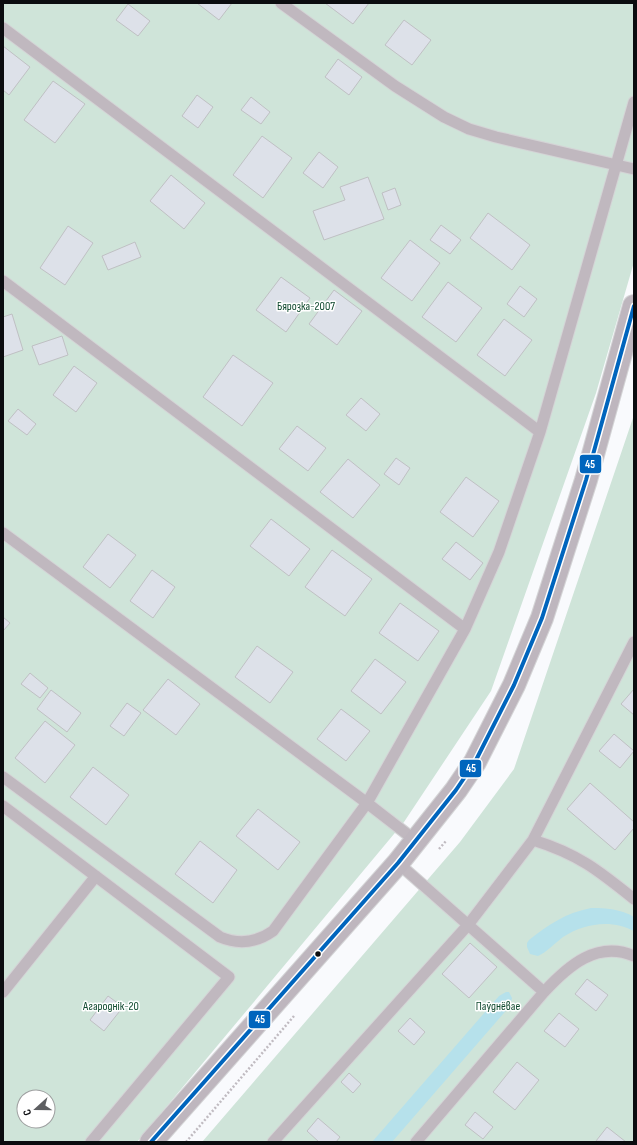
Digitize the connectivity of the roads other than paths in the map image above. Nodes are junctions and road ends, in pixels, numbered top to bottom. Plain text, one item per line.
1 (281, 3) edge
2 (3, 28) edge
3 (634, 102) edge
4 (616, 163) junction
5 (634, 169) edge
6 (3, 280) edge
7 (634, 306) edge
8 (628, 353) edge
9 (540, 432) junction
10 (3, 533) edge
11 (465, 629) junction
12 (633, 648) edge
13 (3, 777) edge
14 (367, 803) junction
15 (3, 806) edge
16 (533, 840) junction
17 (416, 841) junction
18 (398, 863) junction
19 (96, 876) junction
20 (634, 899) edge
21 (468, 925) junction
22 (634, 956) edge
23 (3, 992) edge
24 (544, 992) junction
25 (91, 1142) edge
26 (151, 1142) edge
27 (273, 1142) edge
28 (416, 1142) edge

1 - 4 lane
2 - 9 lane
3 - 4 lane
4 - 5 lane
4 - 9 lane
6 - 11 lane
7 - 8 street
8 - 17 street
9 - 11 lane
10 - 14 lane
11 - 14 lane
12 - 16 lane
13 - 14 lane
14 - 17 lane
15 - 19 lane
16 - 20 lane
16 - 21 lane
17 - 18 street
18 - 21 lane
18 - 26 street
19 - 23 lane
19 - 25 lane
21 - 24 lane
21 - 27 lane
22 - 24 lane
24 - 28 lane

